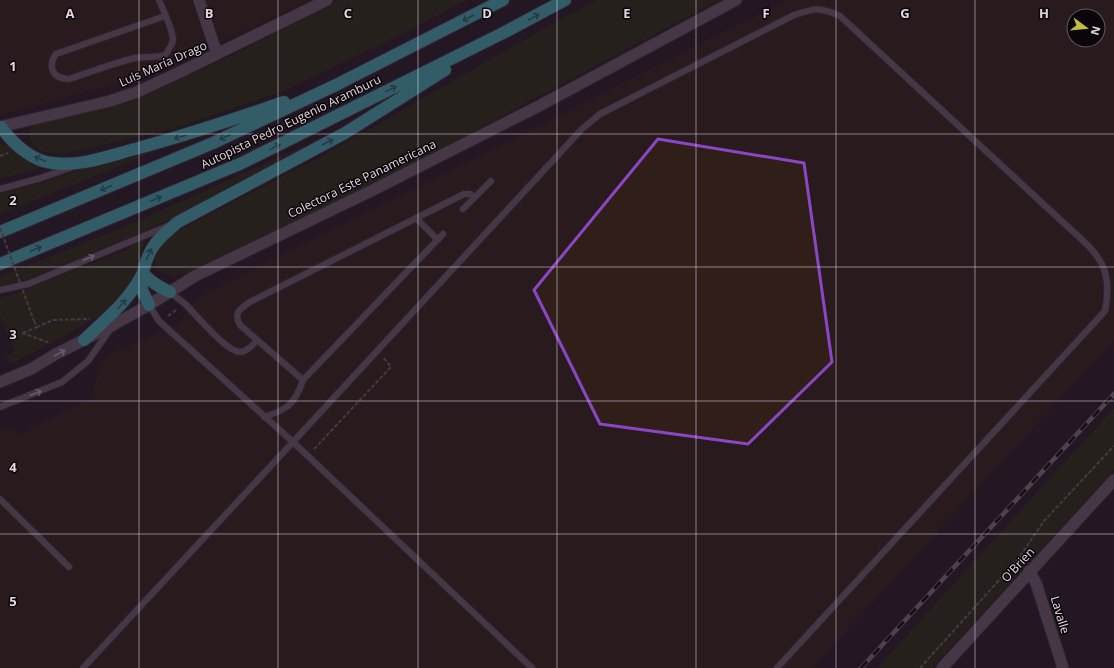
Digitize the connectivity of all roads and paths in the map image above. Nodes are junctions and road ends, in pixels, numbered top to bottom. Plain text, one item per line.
1 (159, 0) edge
2 (199, 0) edge
3 (327, 0) edge
4 (503, 0) edge
5 (565, 0) edge
6 (736, 0) edge
7 (165, 16) junction
8 (503, 33) junction
9 (217, 54) junction
10 (336, 84) junction
11 (1, 127) edge
12 (81, 164) junction
13 (491, 181) dead end
14 (0, 189) edge
15 (475, 197) junction
16 (463, 209) dead end
17 (416, 218) junction
18 (178, 222) junction
19 (0, 228) edge
20 (0, 232) edge
21 (443, 234) dead end
22 (438, 240) junction
23 (0, 264) edge
24 (143, 273) junction
25 (0, 290) edge
26 (170, 292) junction
27 (149, 305) junction
28 (176, 310) dead end
29 (168, 316) dead end
30 (96, 318) dead end
31 (113, 325) junction
32 (37, 327) junction
33 (84, 340) junction
34 (257, 340) junction
35 (50, 343) dead end
36 (377, 351) junction
37 (303, 380) junction
38 (0, 382) edge
39 (0, 407) edge
40 (264, 417) junction
41 (293, 442) junction
42 (1114, 446) edge
43 (313, 450) dead end
44 (1114, 480) edge
45 (0, 499) edge
46 (69, 567) dead end
47 (1029, 572) junction
48 (83, 668) edge
49 (532, 668) edge
50 (777, 668) edge
51 (920, 668) edge
52 (942, 668) edge
53 (1063, 668) edge

1 - 7 lane
2 - 9 street
3 - 9 street, Luis María Drago
4 -> 10 highway, Autopista Pedro Eugenio Aramburu
8 -> 5 highway, Autopista Pedro Eugenio Aramburu
6 - 26 street, Colectora Este Panamericana
7 - 7 lane
18 -> 8 highway
23 -> 8 highway, Autopista Pedro Eugenio Aramburu
9 - 11 street, Luis María Drago
10 -> 12 highway
10 -> 20 highway, Autopista Pedro Eugenio Aramburu
12 -> 11 highway
12 - 14 lane
13 - 15 lane
15 - 16 lane
15 - 17 lane
17 - 22 lane
17 - 34 lane
24 -> 18 highway
25 -> 18 lane
19 - 32 path, bridge
21 - 22 lane
22 - 37 lane
24 - 26 highway
24 - 27 highway
33 -> 24 highway
26 - 27 street, Colectora Este Panamericana
26 - 34 lane
27 - 31 street, Colectora Este Panamericana
27 - 40 lane
28 - 29 path
30 - 32 path
31 - 33 street, Colectora Este Panamericana
39 -> 31 lane
32 - 35 path
38 -> 33 street, Colectora Este Panamericana
34 - 37 lane
36 - 41 lane
36 - 43 path
36 - 50 lane
37 - 40 lane
40 - 41 lane
41 - 48 lane
41 - 49 lane
42 - 51 path
44 - 47 street, O'Brien
45 - 46 lane
47 - 52 street, O'Brien
47 - 53 street, Lavalle

